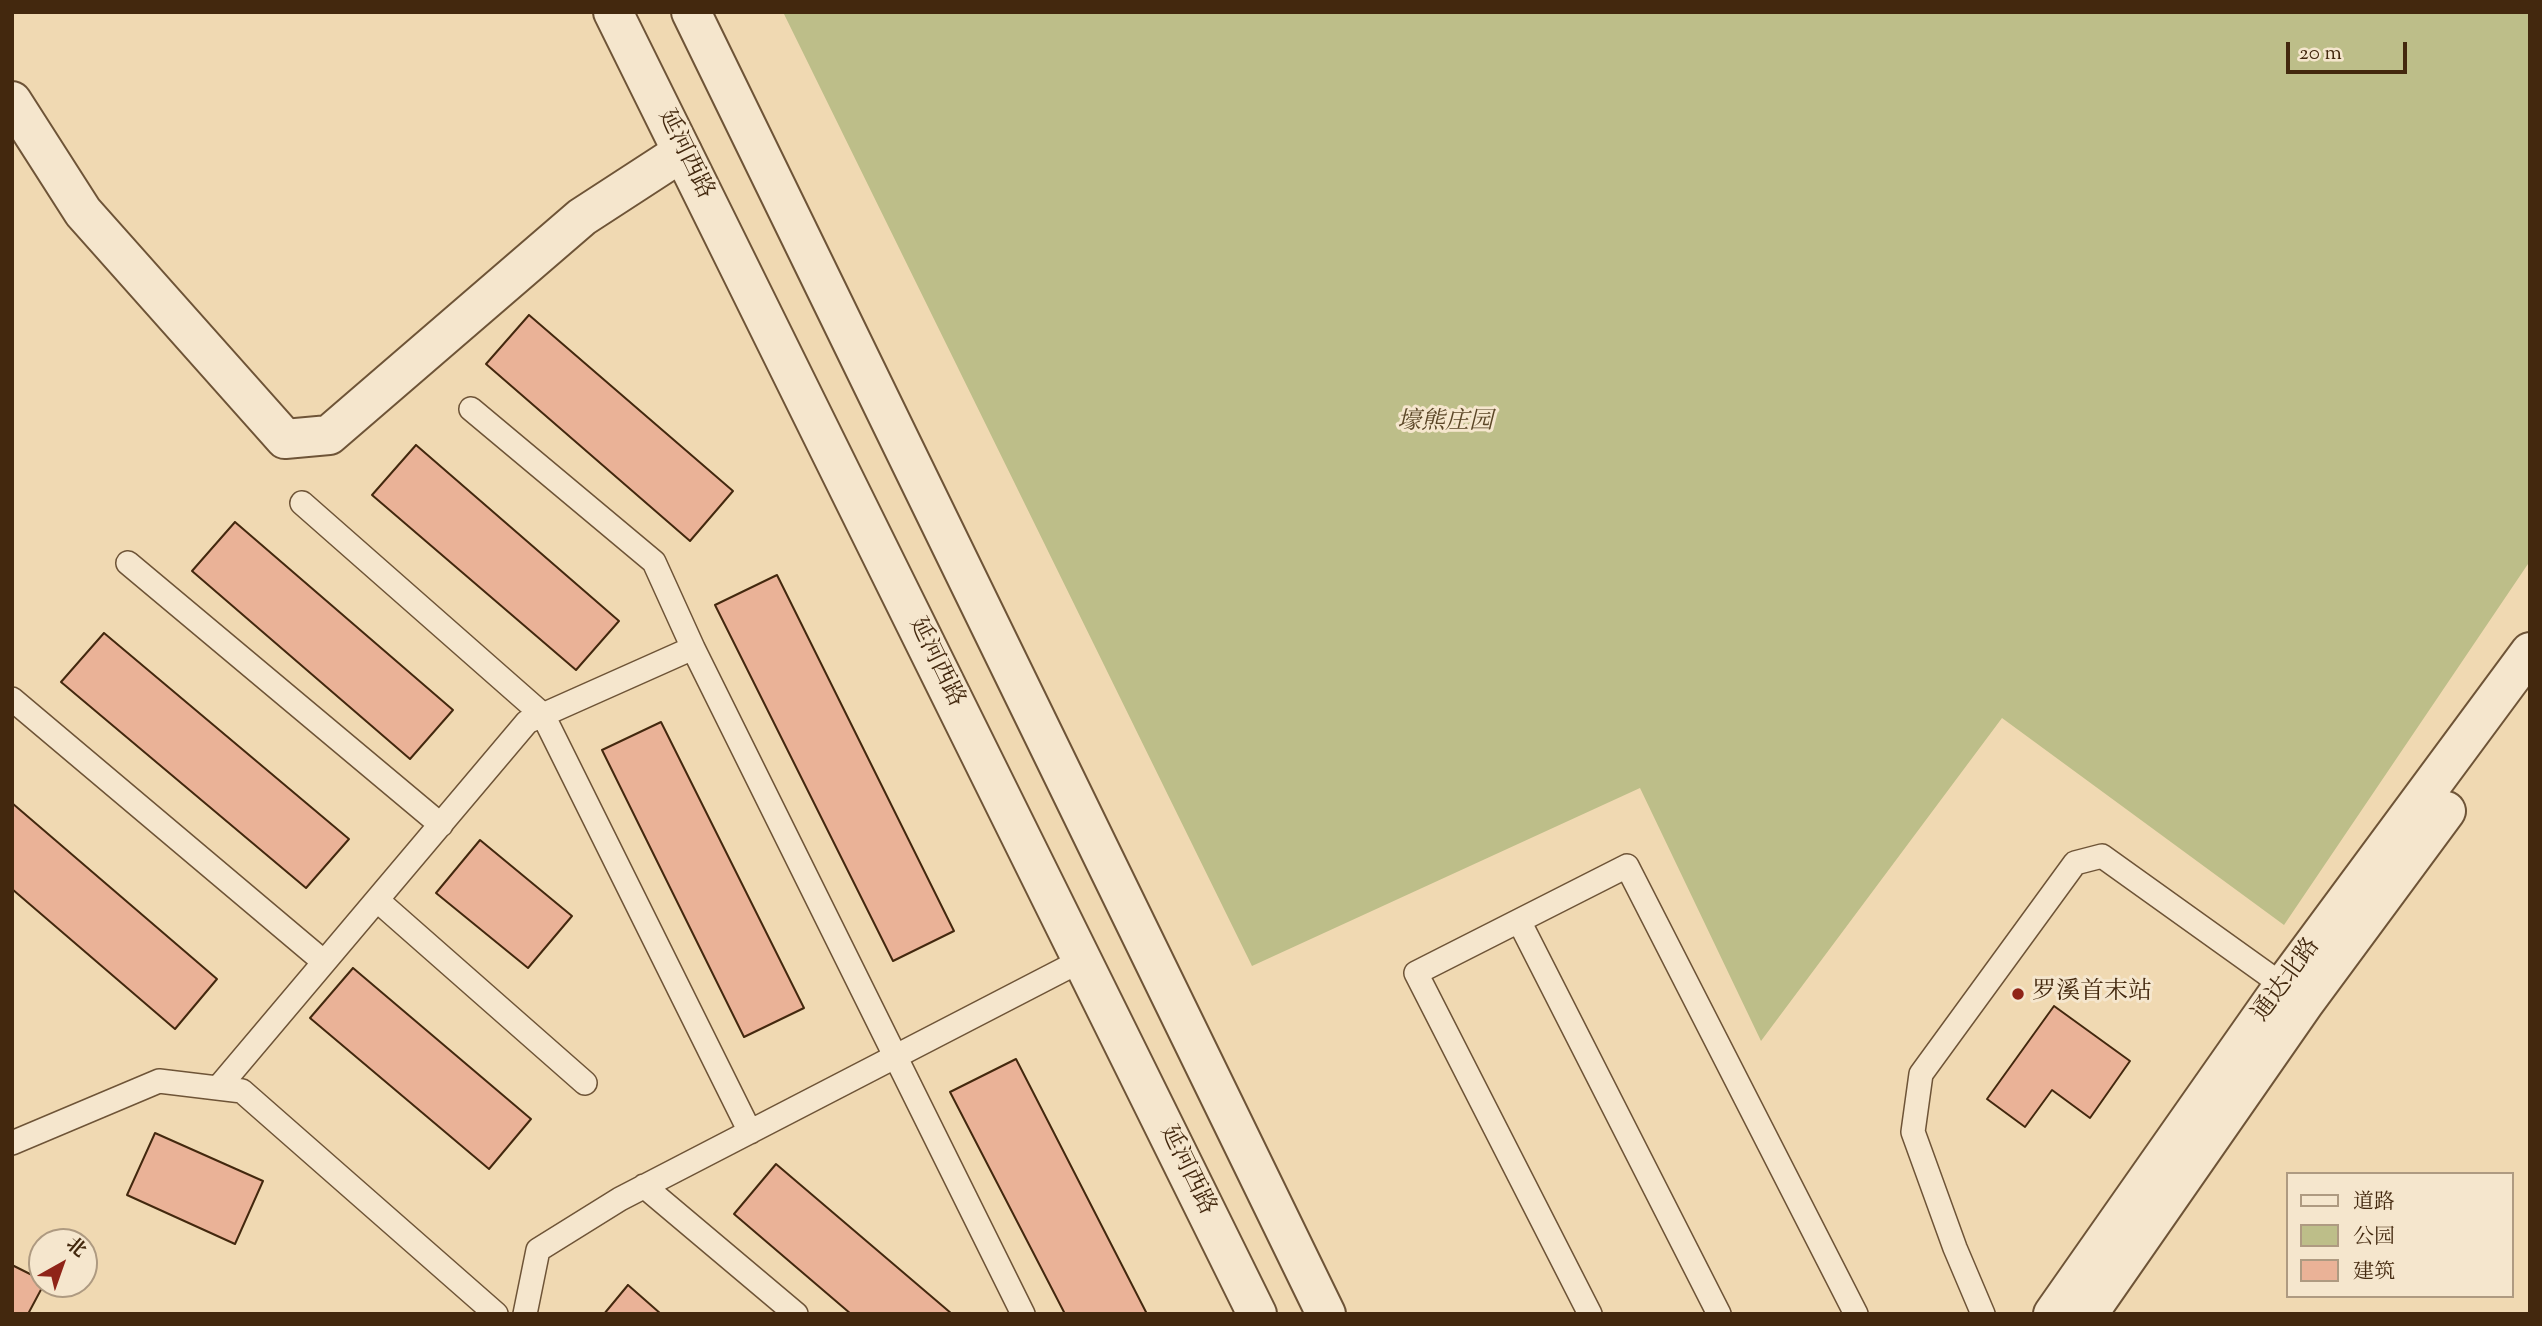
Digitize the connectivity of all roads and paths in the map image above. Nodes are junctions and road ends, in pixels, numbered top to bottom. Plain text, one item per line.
1 (612, 12) edge
2 (691, 12) edge
3 (12, 101) edge
4 (682, 152) junction
5 (471, 409) dead end
6 (302, 503) dead end
7 (128, 563) dead end
8 (693, 648) junction
9 (2530, 652) edge
10 (2530, 697) edge
11 (12, 699) edge
12 (543, 715) junction
13 (441, 825) junction
14 (377, 900) junction
15 (1519, 921) junction
16 (1082, 960) junction
17 (324, 962) junction
18 (2294, 994) junction
19 (895, 1057) junction
20 (585, 1083) dead end
21 (218, 1088) junction
22 (750, 1132) junction
23 (12, 1143) edge
24 (645, 1186) junction
25 (496, 1314) edge
26 (525, 1314) edge
27 (796, 1314) edge
28 (1023, 1314) edge
29 (1257, 1314) edge
30 (1326, 1314) edge
31 (1590, 1314) edge
32 (1719, 1314) edge
33 (1856, 1314) edge
34 (1983, 1314) edge
35 (2053, 1314) edge
36 (2088, 1314) edge

1 - 4 street, 延河西路
2 - 30 street
3 - 4 street
4 - 16 street, 延河西路
5 - 8 lane
6 - 12 lane
7 - 13 lane
8 - 12 lane
8 - 19 lane
9 - 18 street, 通达北路
10 - 18 street, 通达北路
11 - 17 lane
12 - 13 lane
12 - 22 lane
13 - 14 lane
14 - 17 lane
14 - 20 lane
15 - 31 lane
15 - 32 lane
15 - 33 lane
16 - 19 lane
16 - 29 street, 延河西路
17 - 21 lane
18 - 34 lane
18 - 35 street, 通达北路
18 - 36 street, 通达北路
19 - 22 lane
19 - 28 lane
21 - 23 lane
21 - 25 lane
22 - 24 lane
24 - 26 lane
24 - 27 lane

